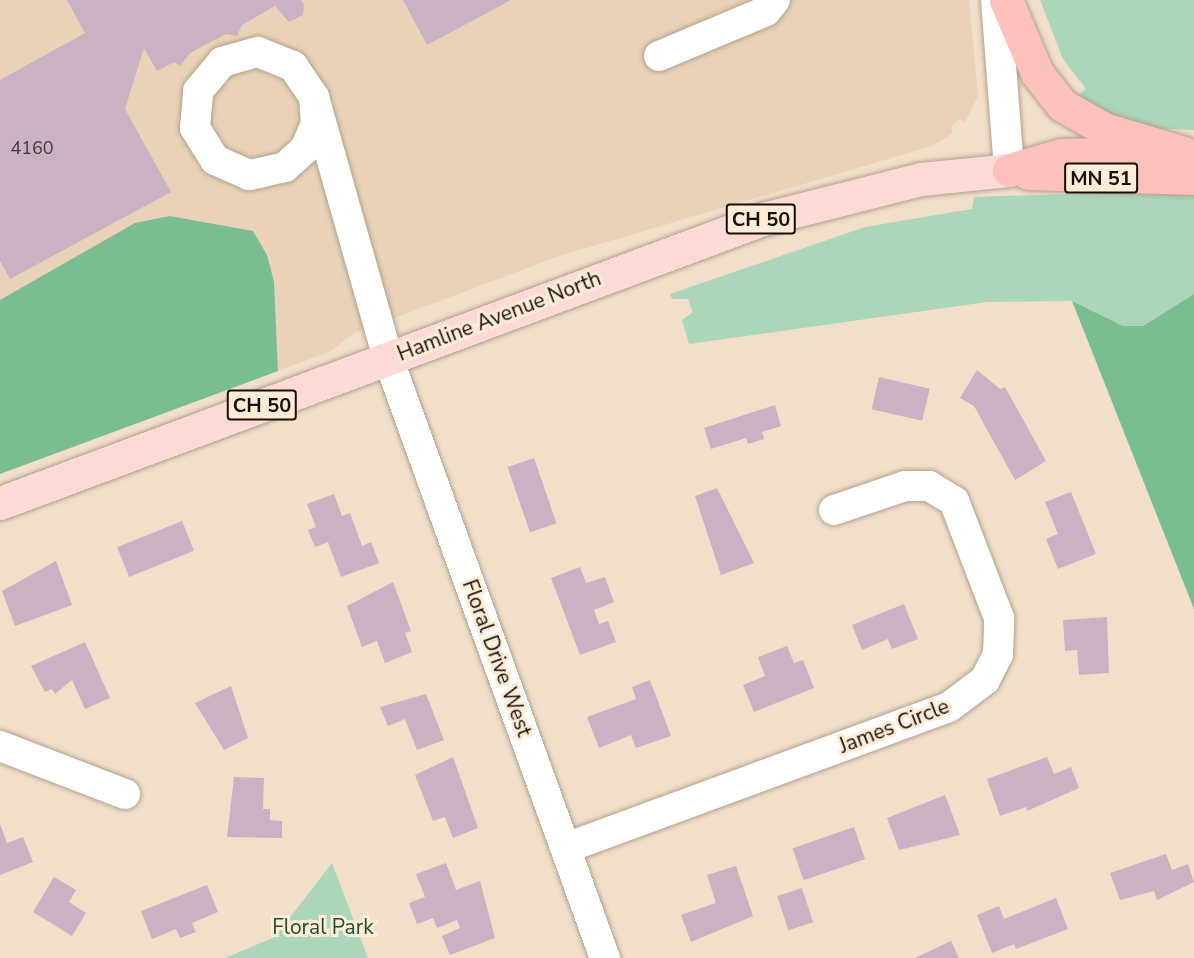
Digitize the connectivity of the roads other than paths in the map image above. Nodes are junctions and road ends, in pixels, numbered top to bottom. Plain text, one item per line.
1 (775, 0) edge
2 (996, 0) edge
3 (1006, 0) edge
4 (659, 56) dead end
5 (314, 97) junction
6 (1191, 161) edge
7 (285, 167) junction
8 (1009, 170) junction
9 (348, 203) junction
10 (388, 358) junction
11 (0, 503) edge
12 (834, 510) dead end
13 (0, 746) edge
14 (125, 794) dead end
15 (566, 848) junction
16 (605, 958) edge

1 - 4 street
2 - 8 street
3 - 6 highway
5 - 7 street
5 - 7 street
5 - 9 street, Floral Drive West
6 - 8 highway, Hamline Avenue North / MN 51
7 - 9 street
8 - 10 main road, Hamline Avenue North / CH 50
9 - 10 street, Floral Drive West
10 - 11 main road, Hamline Avenue North / CH 50
10 - 15 street, Floral Drive West
12 - 15 street, James Circle
13 - 14 street
15 - 16 street, Floral Drive West

